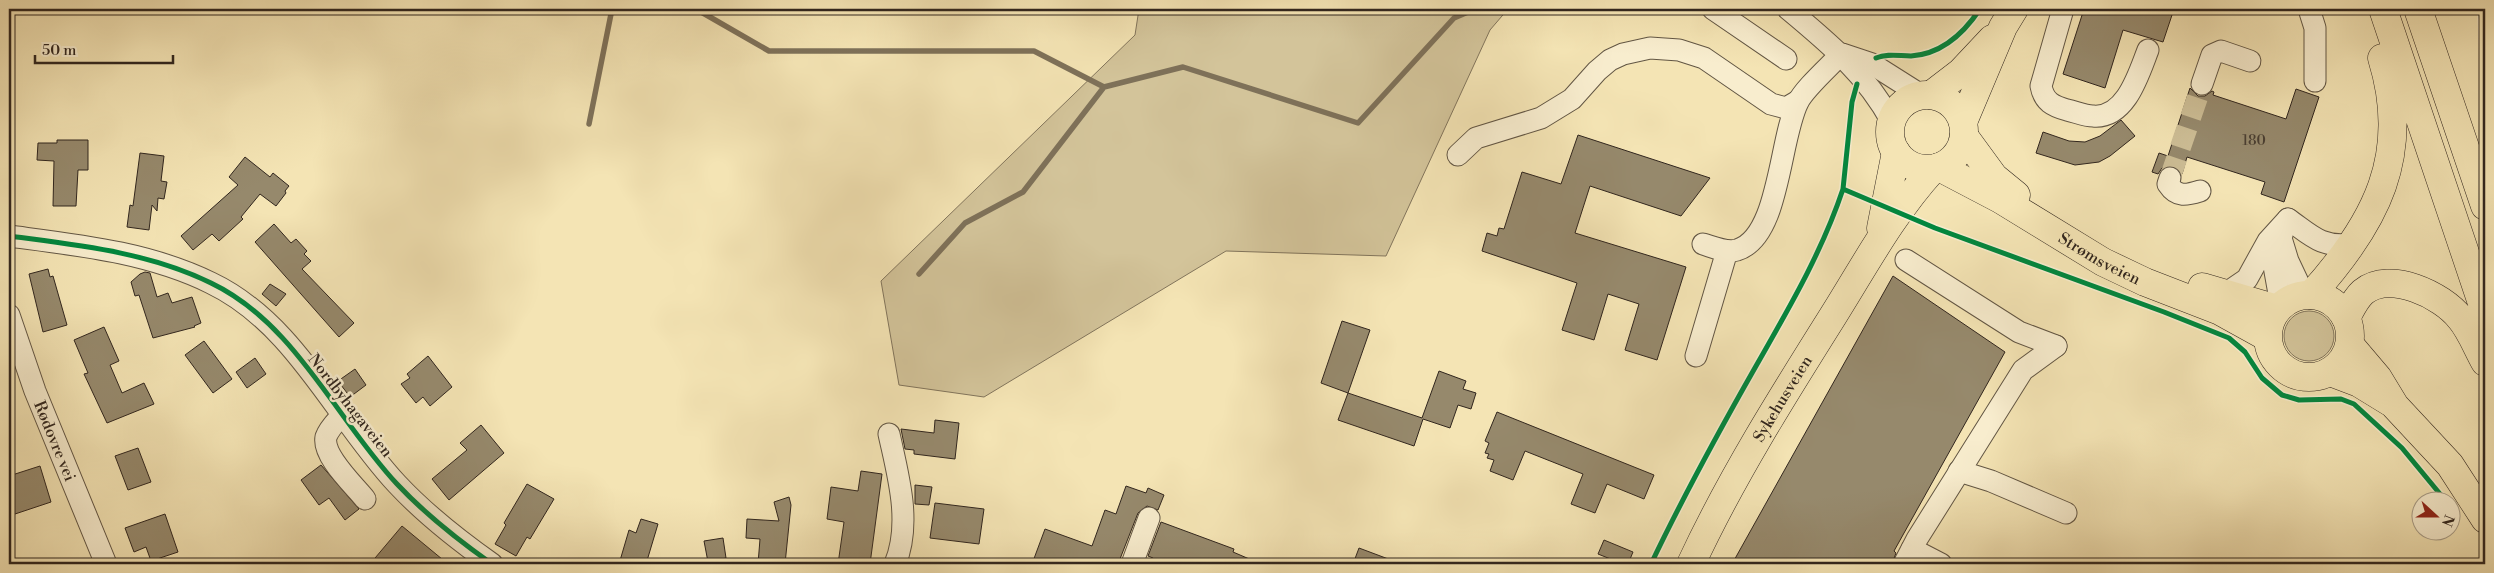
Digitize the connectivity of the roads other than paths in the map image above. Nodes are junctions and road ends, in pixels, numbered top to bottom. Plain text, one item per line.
1 (1712, 9) edge
2 (1788, 9) edge
3 (2063, 9) edge
4 (2309, 9) edge
5 (2367, 9) edge
6 (2382, 9) edge
7 (2418, 9) edge
8 (2427, 9) edge
9 (2009, 18) edge
10 (2148, 50) dead end
11 (1842, 54) junction
12 (1786, 59) dead end
13 (2250, 60) dead end
14 (2315, 81) dead end
15 (2202, 84) tunnel mouth
16 (1926, 95) junction
17 (1798, 101) junction
18 (1892, 122) junction
19 (1964, 129) junction
20 (1896, 152) junction
21 (1458, 155) dead end
22 (2469, 158) junction
23 (1936, 168) junction
24 (2170, 178) dead end
25 (2200, 191) dead end
26 (2485, 206) edge
27 (2284, 229) junction
28 (9, 236) edge
29 (1880, 237) junction
30 (1703, 244) dead end
31 (2351, 244) junction
32 (1727, 251) junction
33 (1906, 260) dead end
34 (2225, 294) junction
35 (2293, 301) junction
36 (2485, 312) edge
37 (9, 315) edge
38 (2346, 318) junction
39 (2267, 337) junction
40 (2350, 345) junction
41 (1696, 356) dead end
42 (2485, 362) edge
43 (2330, 372) junction
44 (2395, 406) junction
45 (342, 414) junction
46 (889, 434) dead end
47 (1959, 471) junction
48 (365, 499) dead end
49 (2066, 513) dead end
50 (1148, 518) dead end
51 (2485, 519) edge
52 (1908, 556) edge
53 (478, 560) edge
54 (106, 564) edge
55 (895, 564) edge
56 (1132, 564) edge
57 (1691, 564) edge
58 (1941, 564) edge

1 - 12 street
2 - 11 street
3 - 10 street
4 - 14 street
5 - 31 main road
6 - 36 main road
7 - 22 main road
8 - 22 main road
9 - 16 main road
9 - 19 main road
11 - 16 street
11 - 17 street
11 - 18 street
13 - 15 street
16 - 18 main road
16 - 19 main road
17 - 21 street
17 - 32 street
18 - 20 main road
19 - 23 main road
19 - 34 main road, Strømsveien
20 - 23 main road
20 - 29 main road, Sykehusveien
22 - 26 main road
23 - 29 main road, Sykehusveien
23 - 39 main road, Strømsveien
24 - 25 street
27 - 31 street
27 - 34 street
27 - 35 street
28 - 45 street, Nordbyhagaveien
29 - 57 main road, Sykehusveien
30 - 32 street
31 - 35 main road
32 - 41 street
33 - 47 street
34 - 35 main road, Strømsveien
35 - 38 main road
35 - 39 main road
37 - 54 street, Rødovre vei
38 - 40 main road
38 - 42 main road
39 - 43 main road
40 - 43 main road
40 - 44 main road
43 - 44 main road
44 - 51 main road
45 - 48 street
45 - 53 street, Nordbyhagaveien
46 - 55 street
47 - 49 street
47 - 52 street
50 - 56 street
52 - 58 street

